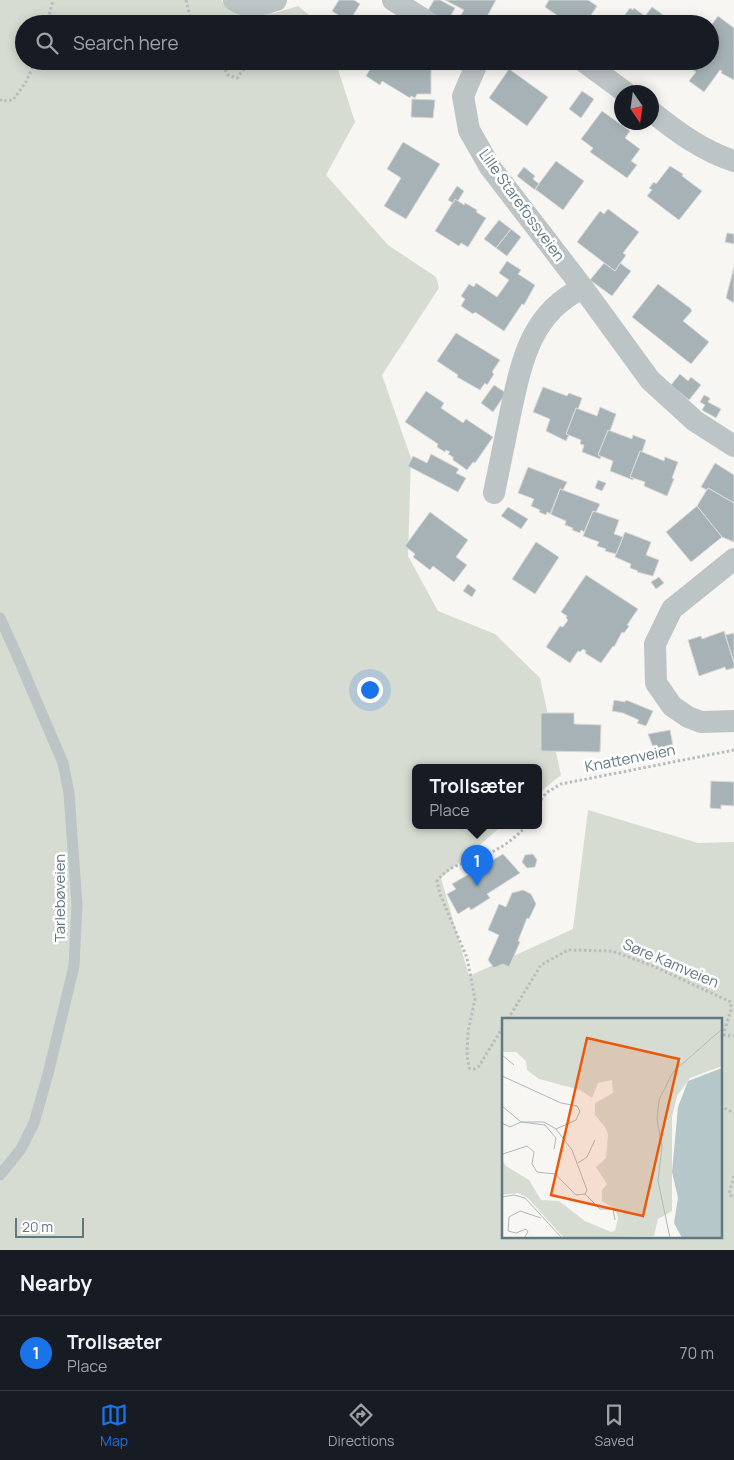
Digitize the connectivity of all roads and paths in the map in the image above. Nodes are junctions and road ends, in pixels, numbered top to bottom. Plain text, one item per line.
1 (53, 0) edge
2 (186, 0) edge
3 (234, 0) edge
4 (276, 0) edge
5 (392, 0) edge
6 (49, 15) edge
7 (190, 15) edge
8 (416, 15) edge
9 (31, 70) edge
10 (225, 70) edge
11 (243, 70) edge
12 (474, 70) edge
13 (596, 70) edge
14 (616, 85) edge
15 (0, 99) edge
16 (659, 117) edge
17 (734, 161) edge
18 (583, 288) junction
19 (734, 446) edge
20 (494, 493) dead end
21 (734, 559) edge
22 (0, 618) edge
23 (734, 721) edge
24 (734, 750) edge
25 (542, 798) edge
26 (523, 829) edge
27 (509, 1018) edge
28 (502, 1029) edge
29 (722, 1036) edge
30 (734, 1036) edge
31 (734, 1106) edge
32 (722, 1107) edge
33 (730, 1111) junction
34 (734, 1113) edge
35 (0, 1175) edge
36 (734, 1176) edge
37 (734, 1198) edge

1 - 6 path
2 - 7 path
3 - 4 street
5 - 8 street
9 - 15 path
10 - 11 path
12 - 18 street, Lille Starefossveien
13 - 14 street
16 - 17 street
18 - 19 street, Lille Starefossveien
18 - 20 street
21 - 23 street
22 - 35 lane, Tarlebøveien
24 - 25 path, Knattenveien
26 - 28 path
27 - 29 path, Søre Kamveien
29 - 30 path
31 - 33 path
32 - 33 path
33 - 34 path
36 - 37 path

